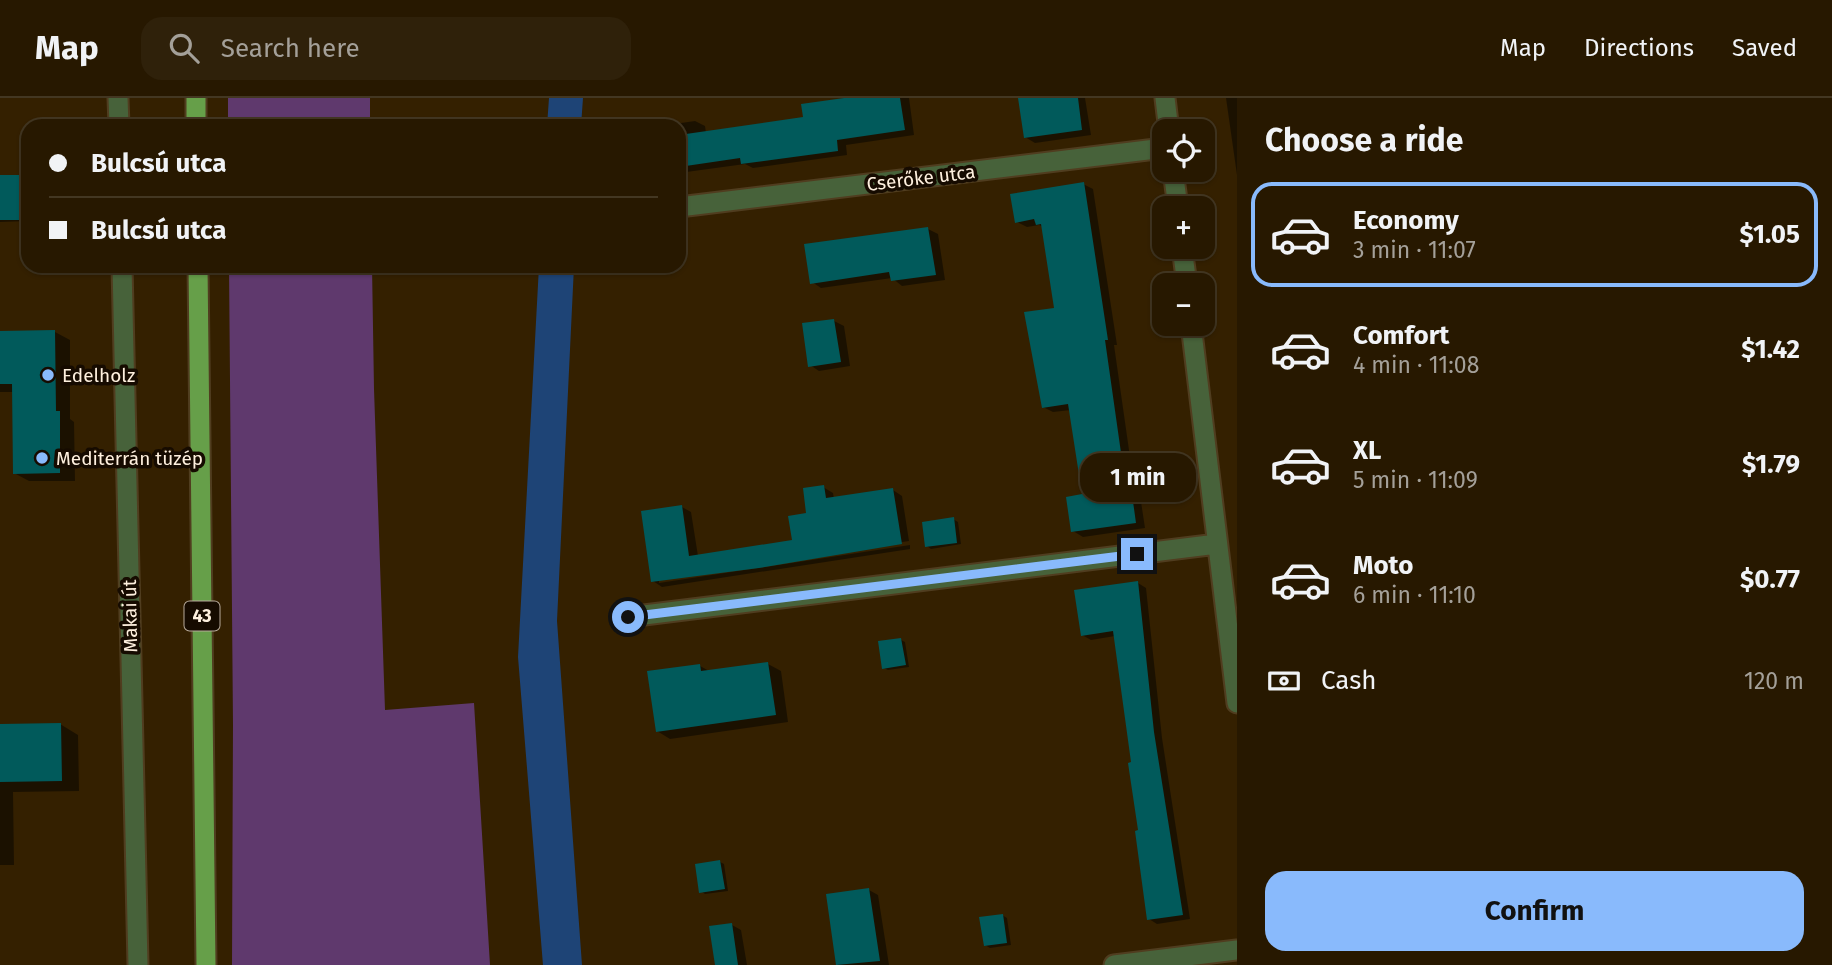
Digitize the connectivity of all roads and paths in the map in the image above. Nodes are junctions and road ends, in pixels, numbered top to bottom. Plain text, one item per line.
1 (118, 98) edge
2 (196, 98) edge
3 (1165, 98) edge
4 (119, 119) edge
5 (196, 119) edge
6 (1168, 119) edge
7 (1152, 149) edge
8 (686, 206) edge
9 (122, 273) edge
10 (198, 273) edge
11 (1192, 336) edge
12 (1217, 544) junction
13 (628, 617) dead end
14 (1237, 703) edge
15 (1237, 950) edge
16 (138, 965) edge
17 (206, 965) edge
18 (1114, 965) edge

1 - 4 street
2 - 5 main road
3 - 6 street
7 - 8 street, Cserőke utca
9 - 16 street, Makai út
10 - 17 main road, 43
11 - 12 street
12 - 13 street
12 - 14 street
15 - 18 street

